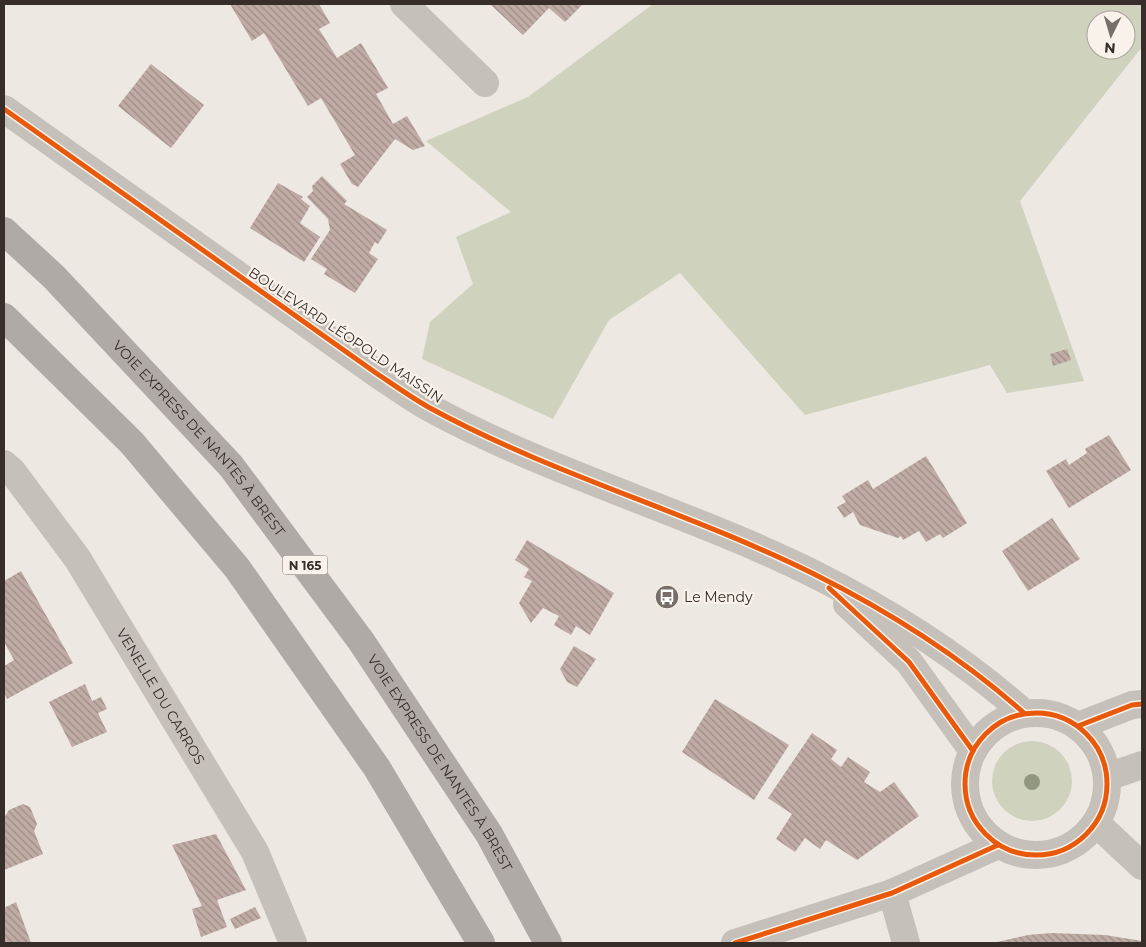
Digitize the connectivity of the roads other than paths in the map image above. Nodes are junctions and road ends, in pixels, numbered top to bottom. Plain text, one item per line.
1 (404, 4) edge
2 (485, 83) dead end
3 (4, 109) edge
4 (4, 231) edge
5 (4, 317) edge
6 (4, 464) edge
7 (814, 574) junction
8 (1142, 704) edge
9 (1024, 713) junction
10 (1078, 726) junction
11 (973, 751) junction
12 (1142, 765) edge
13 (1107, 777) junction
14 (1096, 823) junction
15 (998, 844) junction
16 (1142, 866) edge
17 (892, 892) junction
18 (293, 943) edge
19 (481, 943) edge
20 (548, 943) edge
21 (735, 943) edge
22 (906, 943) edge

1 - 2 street
3 - 7 street, BOULEVARD LÉOPOLD MAISSIN
4 - 20 highway, VOIE EXPRESS DE NANTES À BREST / N 165
5 - 19 highway
6 - 18 street, VENELLE DU CARROS
7 - 9 street, BOULEVARD LÉOPOLD MAISSIN
7 - 11 street, BOULEVARD LÉOPOLD MAISSIN
8 - 10 street
9 - 10 street
9 - 11 street
10 - 13 street
11 - 15 street
12 - 13 street
13 - 14 street
14 - 15 street
14 - 16 street
15 - 17 street
17 - 21 street
17 - 22 street

